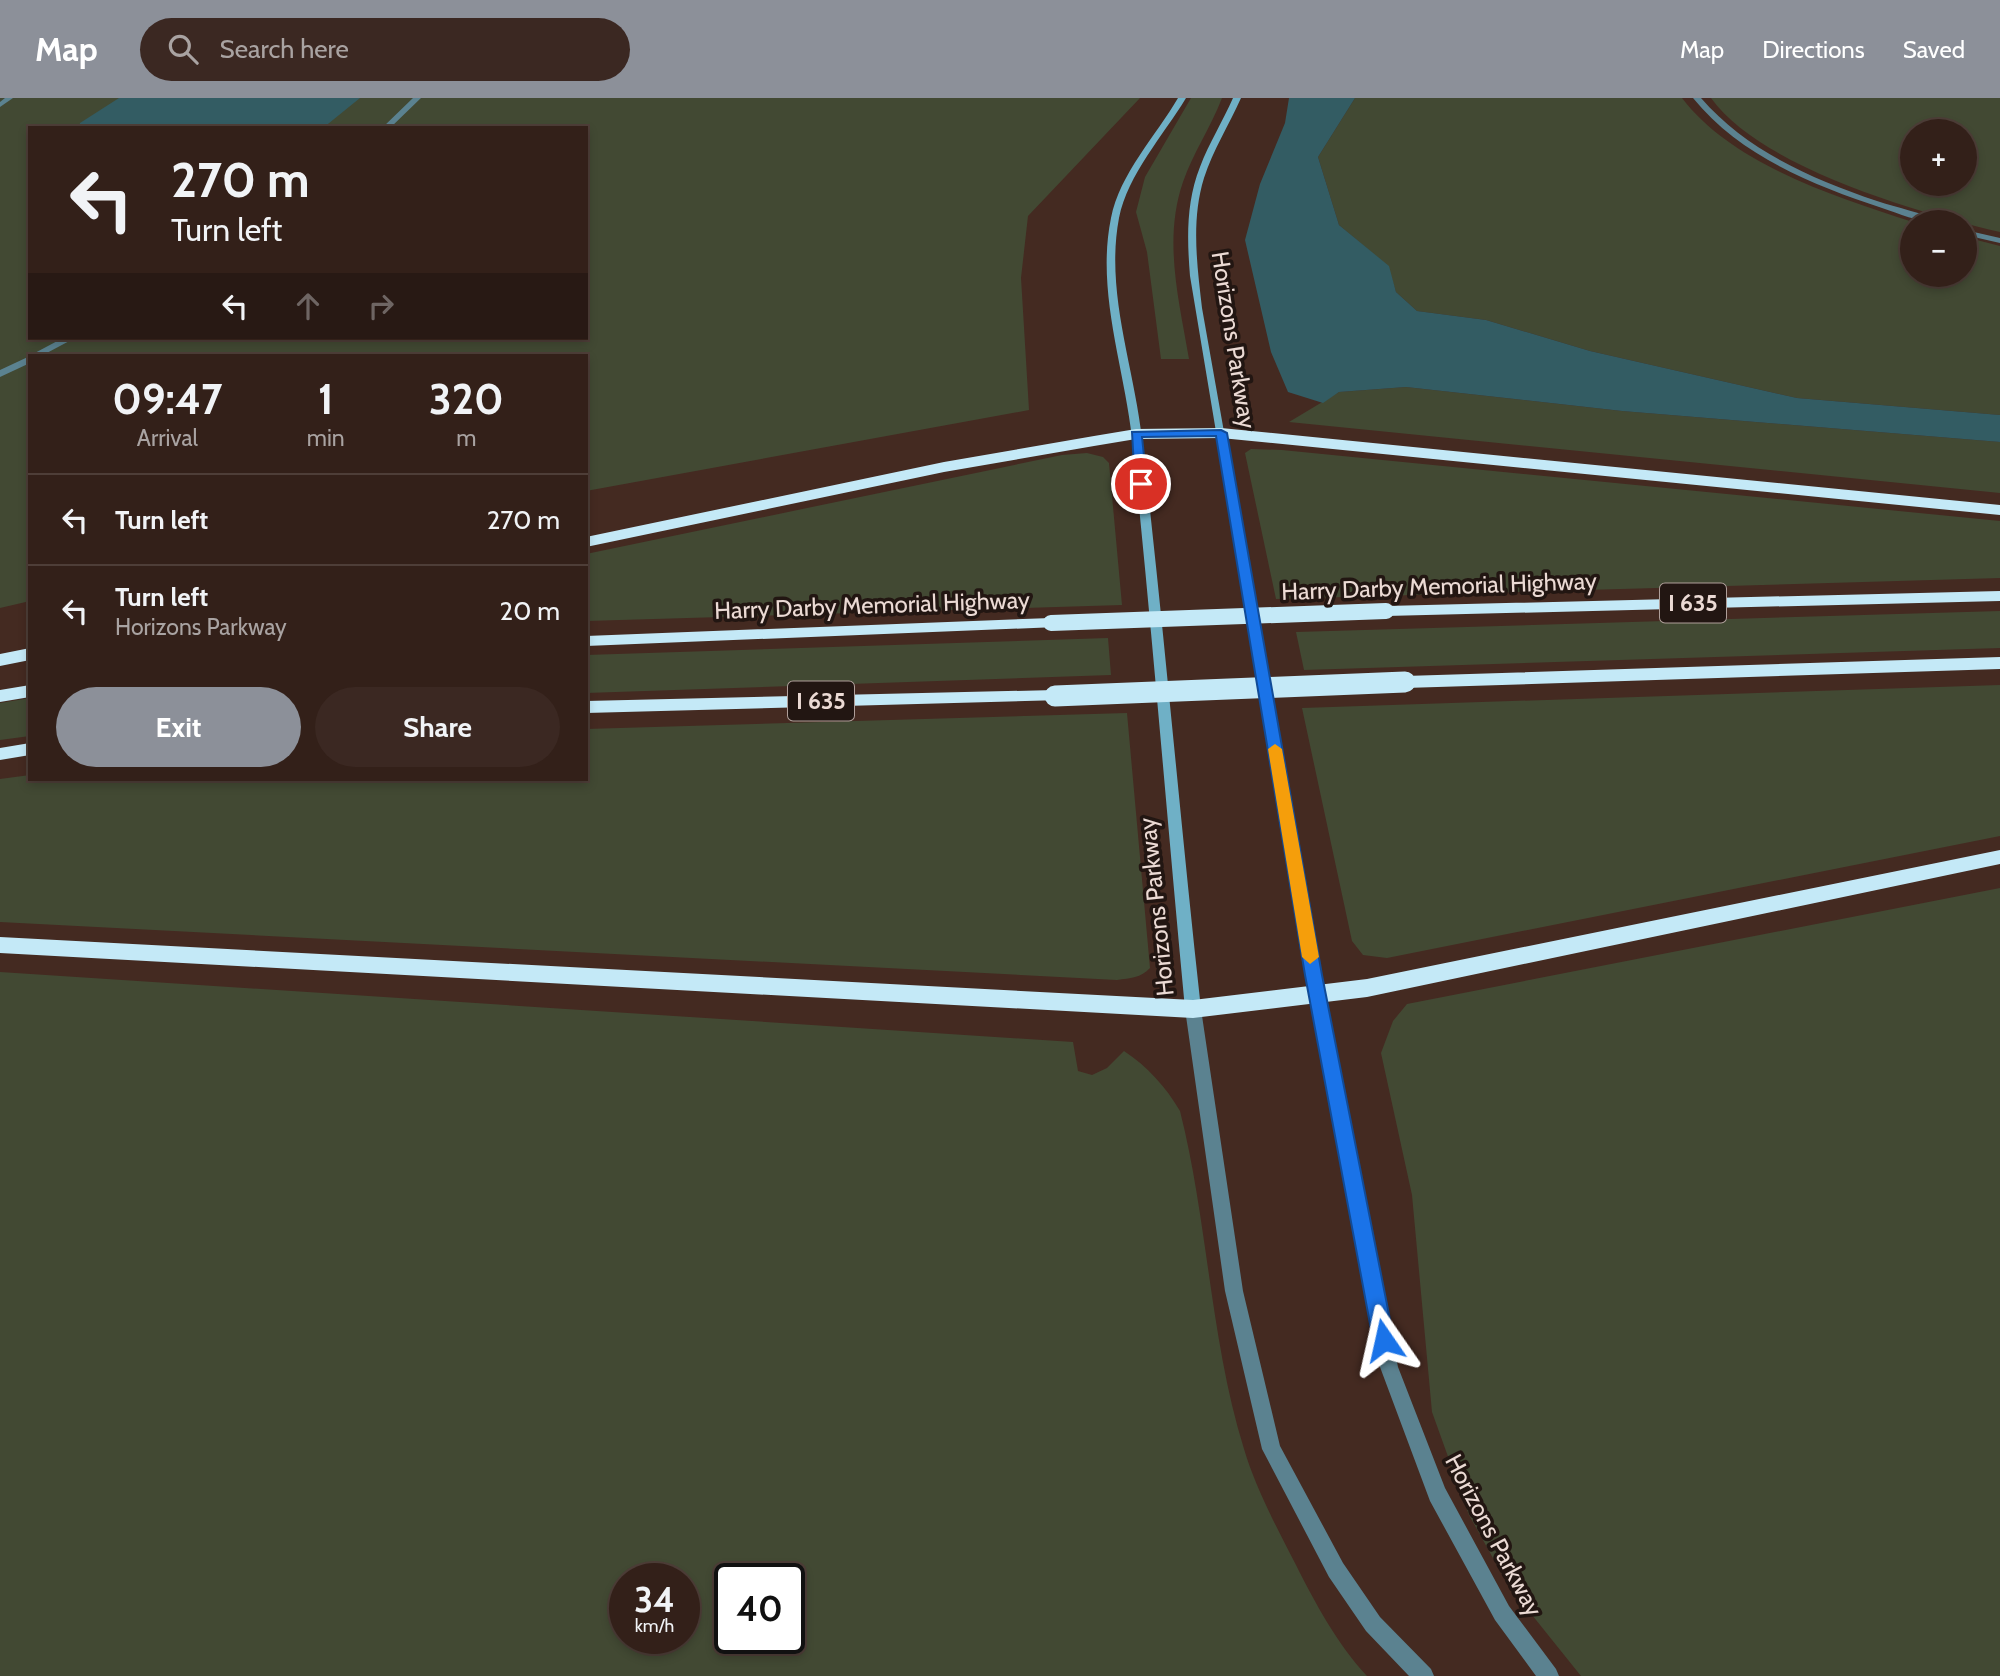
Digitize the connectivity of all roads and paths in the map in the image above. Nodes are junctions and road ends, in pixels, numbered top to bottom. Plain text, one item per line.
1 (9, 98) edge
2 (418, 98) edge
3 (1182, 98) edge
4 (1237, 98) edge
5 (1697, 98) edge
6 (0, 105) edge
7 (387, 126) edge
8 (1900, 210) edge
9 (1977, 235) edge
10 (2000, 241) edge
11 (67, 340) edge
12 (38, 354) edge
13 (28, 360) edge
14 (0, 374) edge
15 (1221, 433) junction
16 (1136, 434) junction
17 (2000, 510) edge
18 (588, 542) edge
19 (2000, 596) edge
20 (588, 641) edge
21 (28, 654) edge
22 (0, 660) edge
23 (2000, 663) edge
24 (28, 691) edge
25 (0, 696) edge
26 (588, 707) edge
27 (28, 749) edge
28 (0, 754) edge
29 (2000, 857) edge
30 (0, 945) edge
31 (1317, 995) junction
32 (1193, 1009) junction
33 (1424, 1676) edge
34 (1549, 1676) edge

1 - 6 street
2 - 7 street
3 - 16 main road, Horizons Parkway
4 - 15 main road, Horizons Parkway
5 - 8 street
9 - 10 street
11 - 12 street
13 - 14 street
15 - 16 highway
15 - 17 highway
15 - 31 main road, Horizons Parkway
16 - 18 highway
16 - 32 main road, Horizons Parkway
19 - 20 highway, Harry Darby Memorial Highway / I 635, bridge
21 - 22 highway
23 - 26 highway, I 635, bridge
24 - 25 highway
27 - 28 highway
29 - 31 highway
30 - 32 highway
31 - 32 highway
31 - 34 street, Horizons Parkway
32 - 33 street, Horizons Parkway

